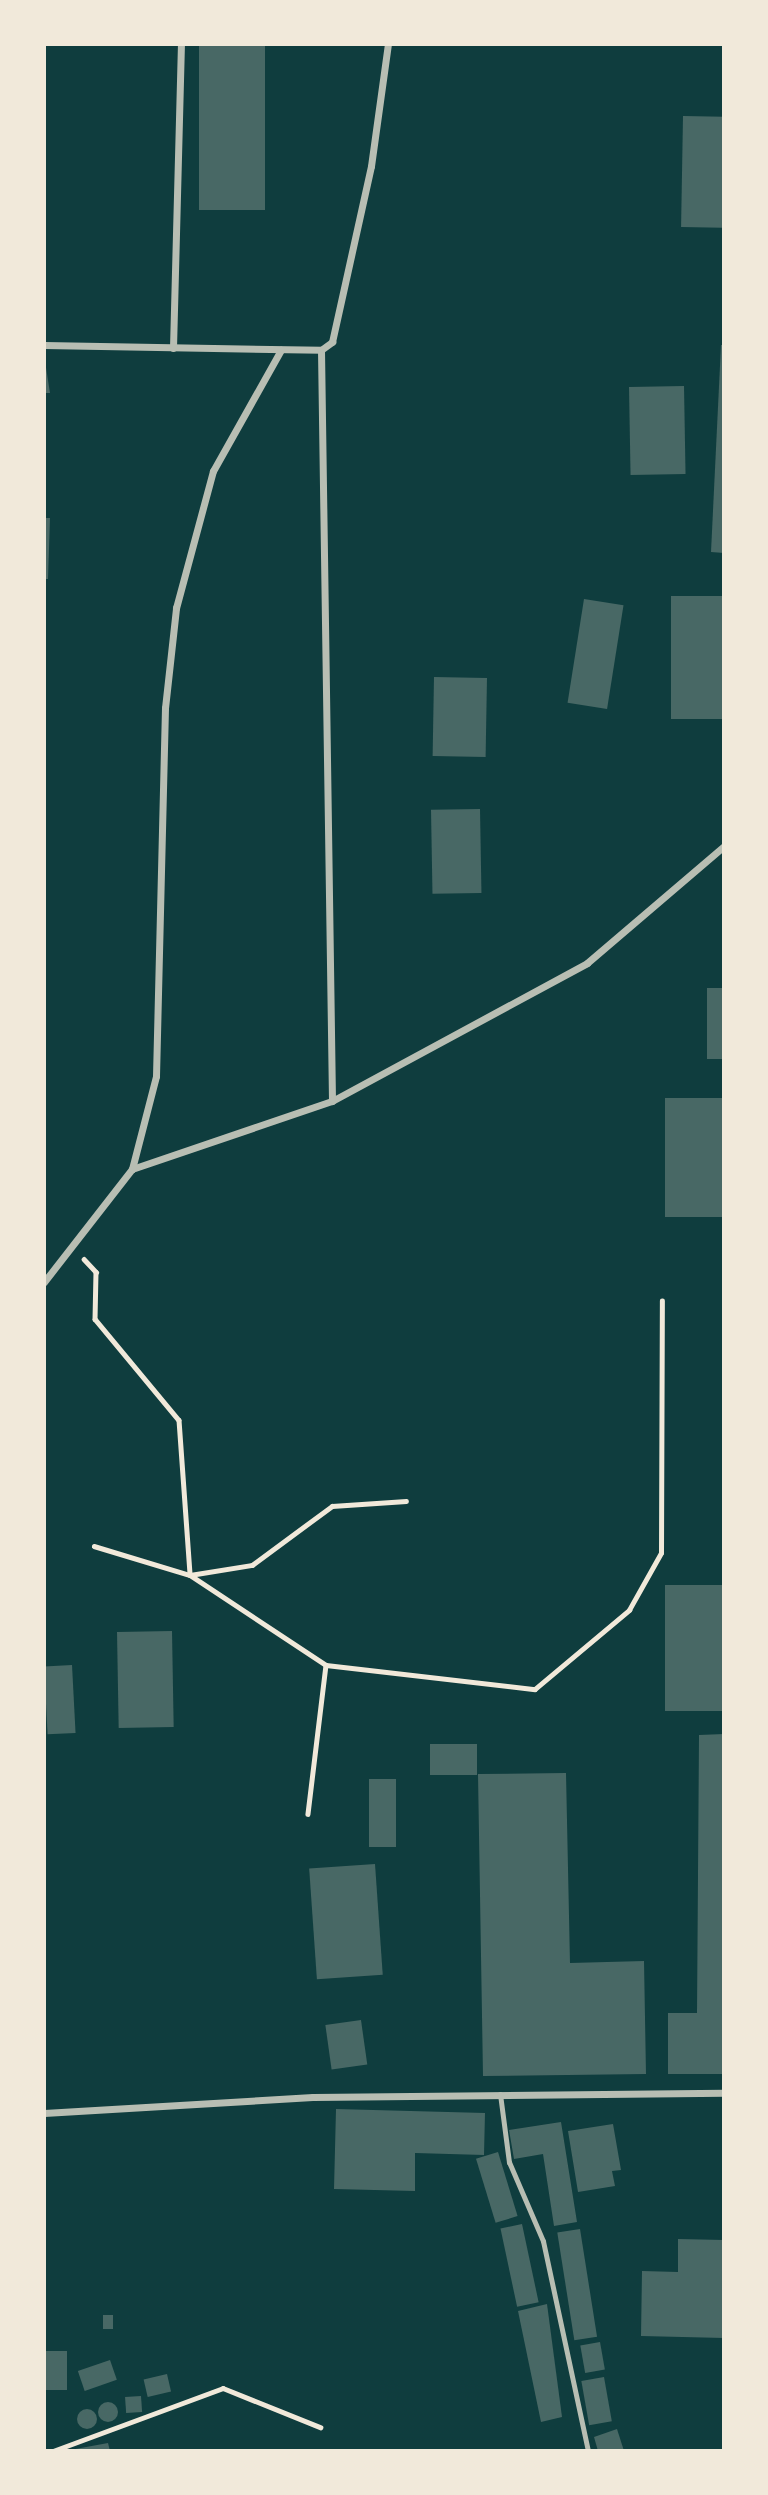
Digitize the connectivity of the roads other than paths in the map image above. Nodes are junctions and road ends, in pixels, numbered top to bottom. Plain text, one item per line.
1 (181, 44) edge
2 (388, 44) edge
3 (44, 345) edge
4 (173, 348) junction
5 (281, 350) junction
6 (321, 350) junction
7 (724, 846) edge
8 (332, 1101) junction
9 (132, 1169) junction
10 (44, 1282) edge
11 (724, 2093) edge
12 (500, 2094) junction
13 (44, 2113) edge
14 (588, 2451) edge

1 - 4 street
2 - 6 street
3 - 4 street
4 - 5 street
5 - 6 street
5 - 9 street
6 - 8 street
7 - 8 street
8 - 9 street
9 - 10 street
11 - 12 street
12 - 13 street
12 - 14 lane

